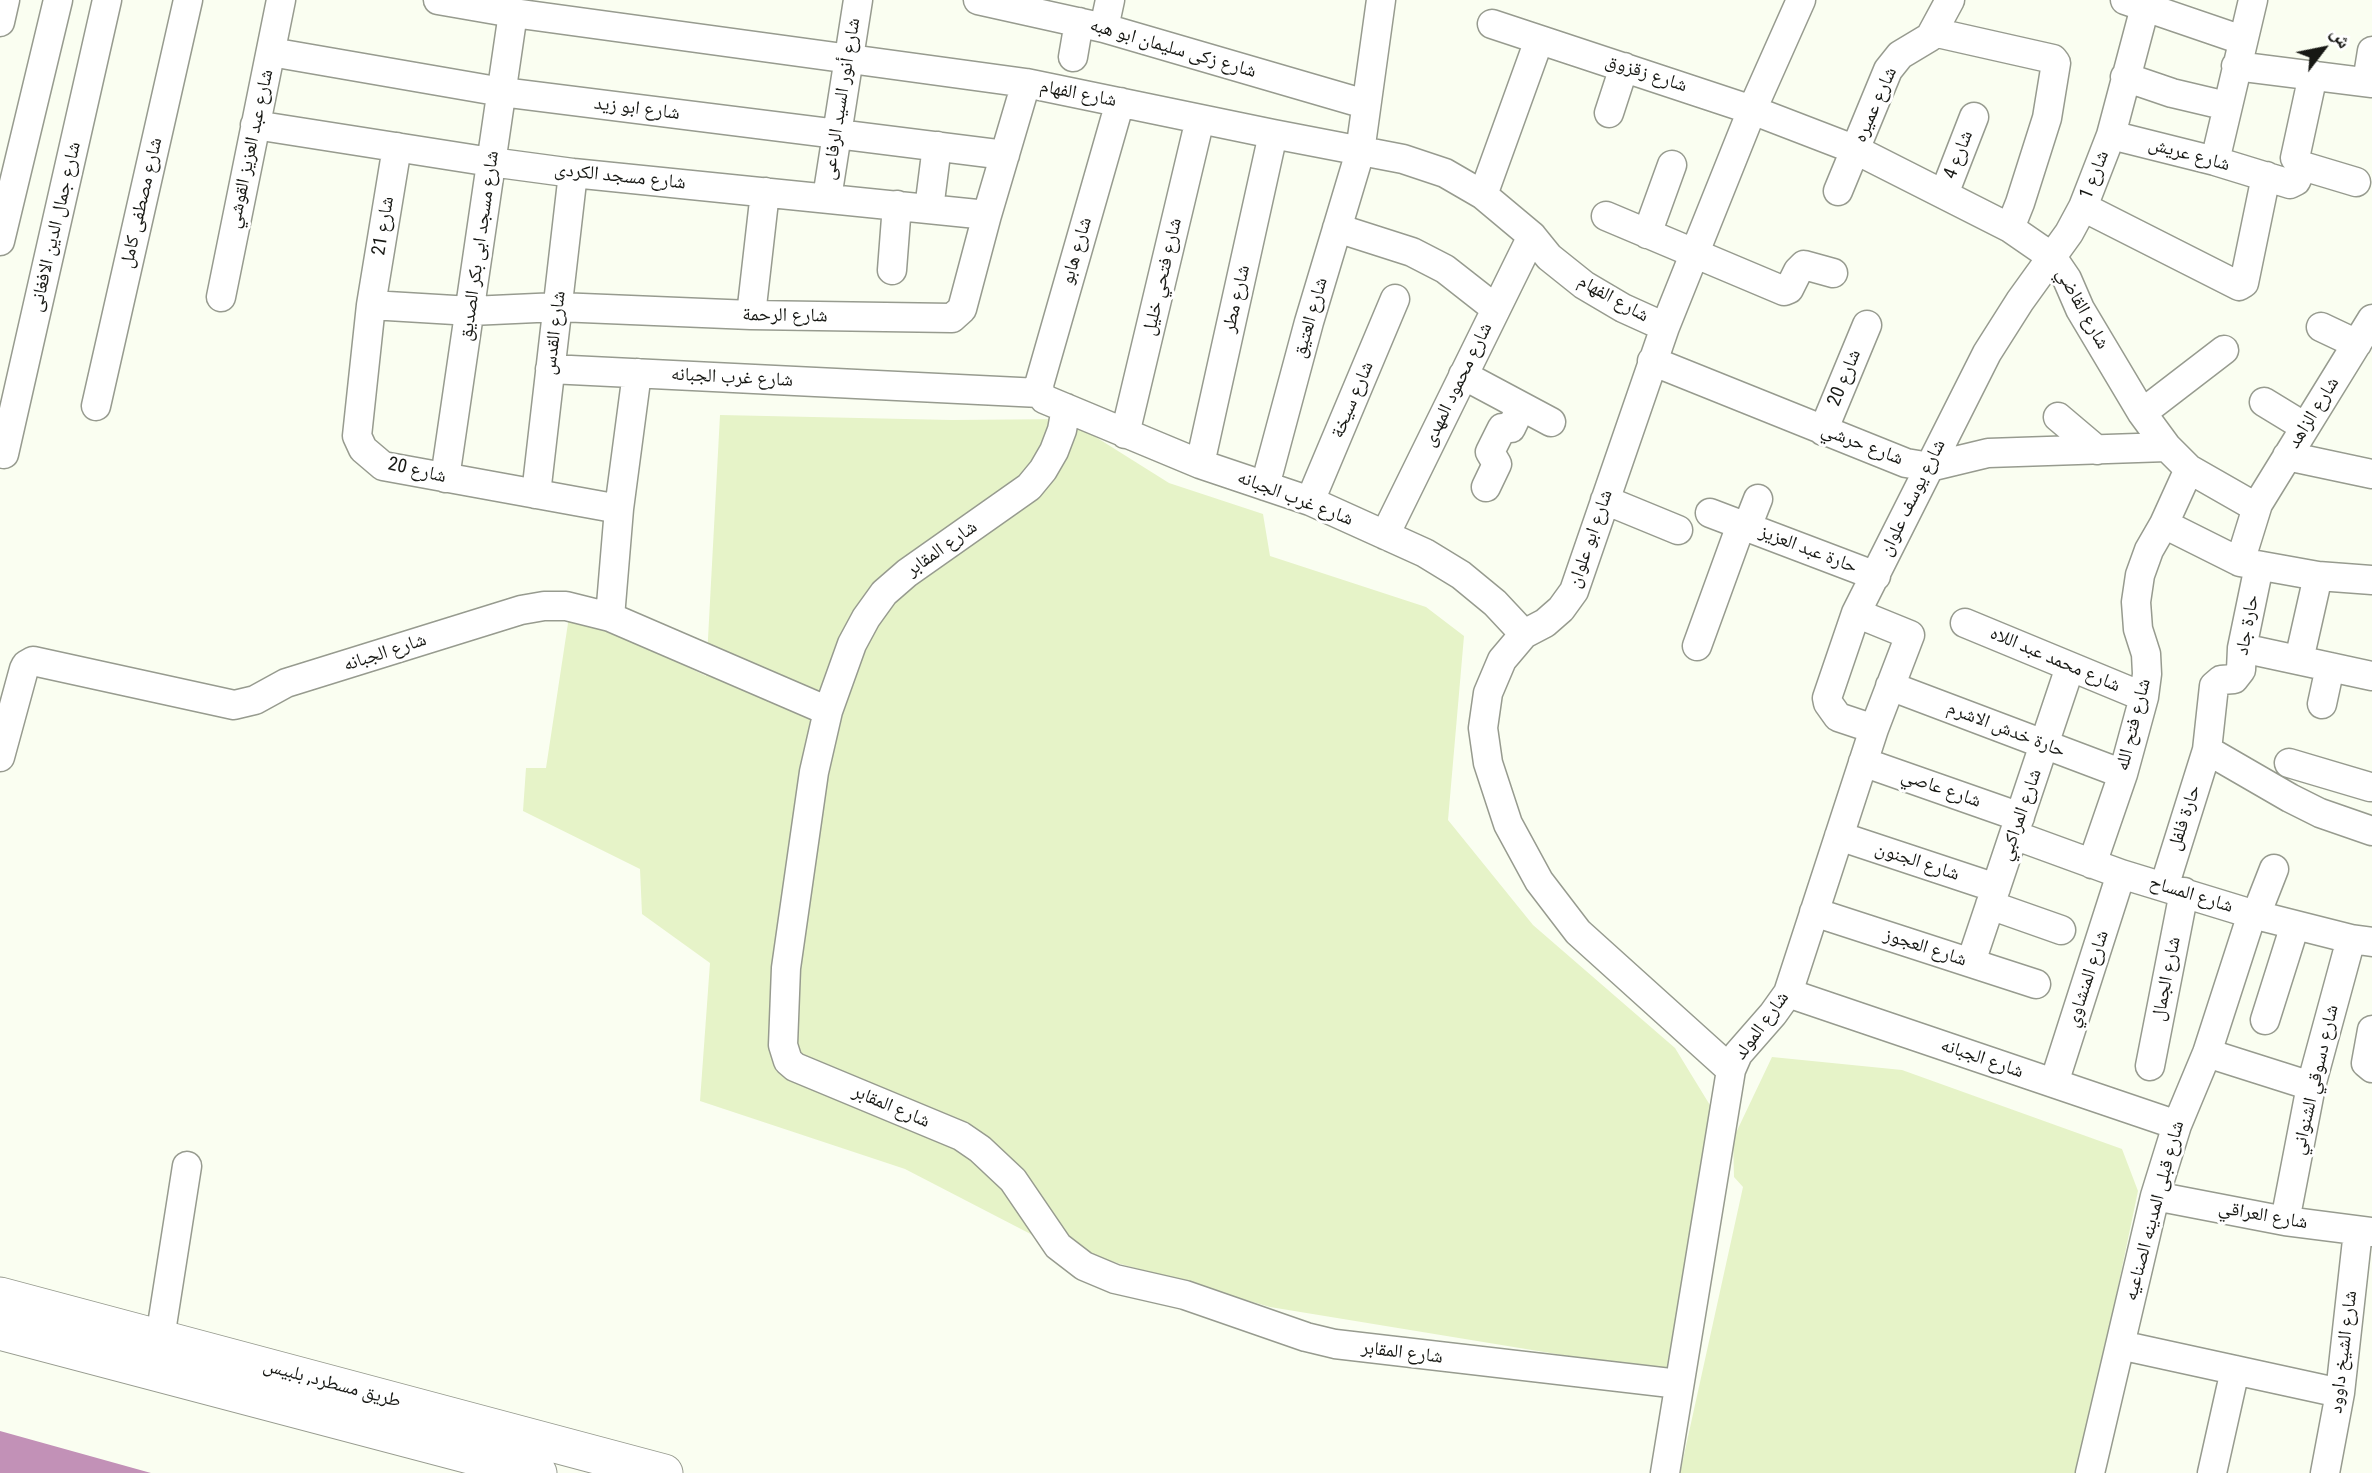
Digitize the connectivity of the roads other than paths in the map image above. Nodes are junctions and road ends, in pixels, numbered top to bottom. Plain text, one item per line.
1 (5, 0) edge
2 (58, 0) edge
3 (107, 0) edge
4 (188, 0) edge
5 (281, 0) edge
6 (438, 0) edge
7 (858, 0) edge
8 (978, 0) edge
9 (1110, 0) edge
10 (1381, 0) edge
11 (1801, 0) edge
12 (1950, 0) edge
13 (2253, 0) edge
14 (2135, 3) edge
15 (2186, 10) edge
16 (513, 13) junction
17 (0, 22) edge
18 (1492, 24) dead end
19 (1092, 25) junction
20 (1933, 32) junction
21 (1539, 40) junction
22 (2372, 51) edge
23 (271, 52) junction
24 (2239, 53) junction
25 (849, 57) junction
26 (1073, 57) dead end
27 (1624, 67) junction
28 (2313, 75) junction
29 (2123, 81) junction
30 (1026, 83) junction
31 (2369, 83) edge
32 (502, 92) junction
33 (1120, 102) junction
34 (1365, 104) junction
35 (2227, 106) junction
36 (1752, 110) junction
37 (1609, 113) dead end
38 (1974, 117) dead end
39 (1200, 119) junction
40 (255, 125) junction
41 (837, 133) junction
42 (1273, 134) junction
43 (2110, 135) junction
44 (937, 146) junction
45 (397, 148) junction
46 (1856, 150) junction
47 (1360, 152) junction
48 (1005, 155) junction
49 (2295, 158) dead end
50 (2216, 161) junction
51 (491, 162) junction
52 (1672, 165) dead end
53 (573, 173) junction
54 (2266, 177) junction
55 (2356, 182) dead end
56 (1838, 191) dead end
57 (765, 192) junction
58 (1944, 194) junction
59 (1483, 195) junction
60 (827, 198) junction
61 (897, 205) junction
62 (2083, 207) junction
63 (929, 209) junction
64 (987, 215) junction
65 (1605, 216) dead end
66 (1337, 228) junction
67 (2010, 228) junction
68 (1647, 234) junction
69 (1532, 236) junction
70 (0, 241) edge
71 (1694, 254) junction
72 (2052, 257) junction
73 (892, 271) dead end
74 (1833, 272) dead end
75 (221, 298) dead end
76 (1395, 299) dead end
77 (371, 305) junction
78 (558, 307) junction
79 (1496, 309) junction
80 (471, 311) junction
81 (751, 315) junction
82 (2372, 319) edge
83 (1867, 324) dead end
84 (1665, 327) junction
85 (2321, 327) dead end
86 (2357, 344) junction
87 (2224, 349) dead end
88 (1652, 361) junction
89 (551, 369) junction
90 (637, 373) junction
91 (1463, 375) junction
92 (1050, 400) junction
93 (2264, 401) dead end
94 (96, 406) dead end
95 (1521, 407) junction
96 (2142, 413) junction
97 (2058, 417) dead end
98 (1551, 422) dead end
99 (2305, 427) junction
100 (1823, 431) junction
101 (1125, 434) junction
102 (2167, 447) junction
103 (2097, 450) junction
104 (4, 454) dead end
105 (2287, 456) junction
106 (1200, 464) junction
107 (1930, 467) junction
108 (2189, 469) junction
109 (2372, 474) edge
110 (445, 478) junction
111 (1265, 486) junction
112 (1486, 486) dead end
113 (536, 494) junction
114 (1758, 499) dead end
115 (1605, 500) junction
116 (1310, 501) junction
117 (2256, 505) junction
118 (619, 509) junction
119 (1710, 513) dead end
120 (2164, 524) junction
121 (1744, 526) junction
122 (1678, 530) dead end
123 (1385, 535) junction
124 (2249, 564) junction
125 (1875, 576) junction
126 (2318, 576) junction
127 (2372, 580) edge
128 (1856, 613) junction
129 (610, 617) junction
130 (1965, 623) dead end
131 (1524, 634) junction
132 (1697, 646) dead end
133 (2242, 648) junction
134 (2300, 660) junction
135 (2070, 667) junction
136 (2330, 667) junction
137 (2372, 676) edge
138 (1890, 686) junction
139 (2144, 698) junction
140 (2322, 704) dead end
141 (828, 711) junction
142 (1874, 729) junction
143 (2045, 744) junction
144 (2207, 750) junction
145 (0, 757) edge
146 (1863, 762) junction
147 (2289, 763) dead end
148 (2123, 774) junction
149 (2371, 785) edge
150 (2017, 826) junction
151 (2362, 828) edge
152 (1839, 836) junction
153 (2092, 864) junction
154 (2274, 869) dead end
155 (2121, 874) junction
156 (2174, 889) junction
157 (1993, 896) junction
158 (1814, 912) junction
159 (2254, 914) junction
160 (2295, 925) junction
161 (2061, 930) dead end
162 (2361, 941) edge
163 (1970, 962) junction
164 (2036, 984) dead end
165 (1788, 993) junction
166 (2265, 1020) dead end
167 (2372, 1030) edge
168 (2207, 1054) junction
169 (2150, 1066) dead end
170 (2372, 1068) edge
171 (1731, 1070) junction
172 (2054, 1083) junction
173 (2311, 1086) junction
174 (2177, 1125) junction
175 (187, 1166) dead end
176 (2155, 1196) junction
177 (2284, 1221) junction
178 (2365, 1232) edge
179 (0, 1296) edge
180 (0, 1331) edge
181 (160, 1338) junction
182 (2120, 1345) junction
183 (2235, 1370) junction
184 (1679, 1384) junction
185 (2340, 1393) junction
186 (538, 1473) edge
187 (664, 1473) edge
188 (1665, 1473) edge
189 (2090, 1473) edge
190 (2212, 1473) edge
191 (2325, 1473) edge

1 - 17 street
2 - 70 street
3 - 104 street, شارع جمال الدين الافغانى
4 - 94 street, شارع مصطفى كامل
5 - 23 street, شارع عبد العزيز القوشي
6 - 16 street, شارع الفهام
7 - 25 street, شارع أنور السيد الرفاعى
8 - 19 street, شارع زكى سليمان ابو هبه
9 - 19 street
10 - 34 street, شارع العتيق
11 - 36 street, شارع ابو علوان
12 - 20 street, شارع عميره
13 - 24 street
14 - 15 street
14 - 29 street, شارع 1
15 - 24 street
16 - 25 street, شارع الفهام
16 - 32 street, شارع مسجد ابى بكر الصديق
18 - 21 street, شارع زقزوق
19 - 26 street
19 - 34 street, شارع زكى سليمان ابو هبه
20 - 46 street, شارع عميره
20 - 67 street
21 - 27 street, شارع زقزوق
21 - 59 street
22 - 31 street
23 - 32 street, شارع ابو زيد
23 - 40 street, شارع عبد العزيز القوشي
24 - 28 street
24 - 35 street
25 - 30 street, شارع الفهام
25 - 41 street, شارع أنور السيد الرفاعى
27 - 36 street, شارع زقزوق
27 - 37 street
28 - 31 street
28 - 49 street
29 - 35 street
29 - 43 street, شارع 1
30 - 33 street, شارع الفهام
30 - 48 street, شارع الرحمة
32 - 41 street, شارع ابو زيد
32 - 51 street, شارع مسجد ابى بكر الصديق
33 - 39 street, شارع الفهام
33 - 92 street, شارع هابو
34 - 47 street, شارع العتيق
35 - 50 street
36 - 46 street, شارع القاضي
36 - 71 street, شارع ابو علوان
38 - 58 street, شارع 4
39 - 42 street, شارع الفهام
39 - 101 street, شارع فتحي خليل
40 - 45 street, شارع مسجد الكردى
40 - 75 street, شارع عبد العزيز القوشي
41 - 44 street, شارع ابو زيد
41 - 60 street, شارع أنور السيد الرفاعى
42 - 47 street, شارع الفهام
42 - 106 street, شارع مطر
43 - 50 street, شارع عريش
43 - 62 street, شارع 1
44 - 48 street, شارع ابو زيد
44 - 63 street
45 - 51 street, شارع مسجد الكردى
45 - 77 street, شارع 21
46 - 56 street, شارع عميره
46 - 58 street, شارع القاضي
47 - 59 street, شارع الفهام
47 - 66 street, شارع العتيق
48 - 64 street, شارع الرحمة
50 - 54 street, شارع عريش
51 - 53 street, شارع مسجد الكردى
51 - 80 street, شارع مسجد ابى بكر الصديق
52 - 68 street
53 - 57 street, شارع مسجد الكردى
53 - 78 street, شارع القدس
54 - 55 street, شارع عريش
54 - 62 street
57 - 60 street, شارع مسجد الكردى
57 - 81 street
58 - 67 street, شارع القاضي
59 - 69 street, شارع الفهام
60 - 61 street, شارع مسجد الكردى
61 - 63 street, شارع مسجد الكردى
61 - 73 street
62 - 72 street, شارع 1
63 - 64 street, شارع مسجد الكردى
64 - 81 street, شارع الرحمة
65 - 68 street
66 - 79 street
66 - 111 street, شارع العتيق
67 - 72 street, شارع القاضي
68 - 71 street
69 - 79 street, شارع محمود المهدى
69 - 84 street, شارع الفهام
71 - 74 street
71 - 84 street, شارع ابو علوان
72 - 96 street, شارع القاضي
72 - 107 street, شارع يوسف علوان
76 - 116 street, شارع سيخة
77 - 80 street, شارع الرحمة
77 - 110 street, شارع 20
78 - 80 street, شارع الرحمة
78 - 81 street, شارع الرحمة
78 - 89 street, شارع القدس
79 - 91 street, شارع محمود المهدى
80 - 110 street, شارع مسجد ابى بكر الصديق
82 - 86 street, شارع الزاهد
83 - 100 street, شارع 20
84 - 88 street, شارع ابو علوان
85 - 86 street
86 - 99 street, شارع الزاهد
87 - 96 street
88 - 100 street, شارع حرشي
88 - 115 street, شارع ابو علوان
89 - 90 street, شارع غرب الجبانه
89 - 113 street, شارع القدس
90 - 92 street, شارع غرب الجبانه
90 - 118 street
91 - 95 street
91 - 123 street, شارع محمود المهدى
92 - 101 street, شارع غرب الجبانه
92 - 141 street, شارع المقابر
93 - 99 street
95 - 98 street
95 - 112 street
96 - 102 street, شارع القاضي
97 - 103 street
99 - 105 street, شارع الزاهد
100 - 107 street, شارع حرشي
101 - 106 street, شارع غرب الجبانه
102 - 103 street, شارع حرشي
102 - 108 street, شارع القاضي
103 - 107 street, شارع حرشي
105 - 109 street
105 - 117 street, شارع الزاهد
106 - 111 street, شارع غرب الجبانه
107 - 125 street, شارع يوسف علوان
108 - 117 street, شارع القاضي
108 - 120 street, شارع فتح الله
110 - 113 street, شارع 20
111 - 116 street, شارع غرب الجبانه
113 - 118 street, شارع 20
114 - 121 street
115 - 122 street
115 - 131 street, شارع ابو علوان
116 - 123 street, شارع غرب الجبانه
117 - 124 street, شارع الزاهد
118 - 129 street
119 - 121 street, حارة عبد العزيز
120 - 124 street
120 - 139 street, شارع فتح الله
121 - 125 street, حارة عبد العزيز
121 - 132 street, حارة عبد العزيز
123 - 131 street, شارع غرب الجبانه
124 - 126 street
124 - 133 street, حارة جاد
125 - 128 street, شارع يوسف علوان
126 - 127 street
126 - 134 street
128 - 138 street, شارع المولد
128 - 142 street, شارع يوسف علوان
129 - 141 street, شارع الجبانه
129 - 145 street, شارع الجبانه
130 - 135 street, شارع محمد عبد اللاه
131 - 171 street, شارع ابو علوان
133 - 134 street
133 - 144 street, حارة جاد
134 - 136 street
135 - 139 street, شارع محمد عبد اللاه
135 - 143 street, شارع المراكبي
136 - 137 street
136 - 140 street
138 - 142 street, شارع المولد
138 - 143 street, حارة خدش الاشرم
139 - 148 street, شارع فتح الله
141 - 184 street, شارع المقابر
142 - 146 street, شارع المولد
143 - 148 street, حارة خدش الاشرم
143 - 150 street, شارع المراكبي
144 - 151 street
144 - 156 street, حارة فلفل
146 - 150 street, شارع عاصي
146 - 152 street, شارع المولد
147 - 149 street
148 - 153 street, شارع فتح الله
149 - 151 street
150 - 153 street, شارع المساح
150 - 157 street, شارع المراكبي
152 - 157 street, شارع الجنون
152 - 158 street, شارع المولد
153 - 155 street, شارع المساح
154 - 159 street, شارع قبلى المدينه الصناعيه
155 - 156 street, شارع المساح
155 - 172 street, شارع المنشاوي
156 - 159 street, شارع المساح
156 - 169 street, شارع الجمال
157 - 161 street, شارع الجنون
157 - 163 street, شارع المراكبي
158 - 163 street, شارع العجوز
158 - 165 street, شارع المولد
159 - 160 street, شارع المساح
159 - 168 street, شارع قبلى المدينه الصناعيه
160 - 162 street, شارع المساح
160 - 166 street
162 - 173 street, شارع دسوقي الشنواني
163 - 164 street, شارع العجوز
165 - 171 street, شارع المولد
165 - 172 street, شارع الجبانه
167 - 170 street
168 - 173 street
168 - 174 street, شارع قبلى المدينه الصناعيه
171 - 184 street, شارع المولد
172 - 174 street, شارع الجبانه
173 - 177 street, شارع دسوقي الشنواني
174 - 176 street, شارع قبلى المدينه الصناعيه
175 - 181 street
176 - 177 street, شارع العراقي
176 - 182 street, شارع قبلى المدينه الصناعيه
177 - 178 street, شارع العراقي
178 - 185 street, شارع الشيخ داوود
179 - 181 main road, طريق مسطرد, بلبيس
180 - 186 main road, طريق مسطرد, بلبيس
181 - 187 main road, طريق مسطرد, بلبيس
182 - 183 street
182 - 189 street, شارع قبلى المدينه الصناعيه
183 - 185 street
183 - 190 street
184 - 188 street, شارع المولد
185 - 191 street, شارع الشيخ داوود

